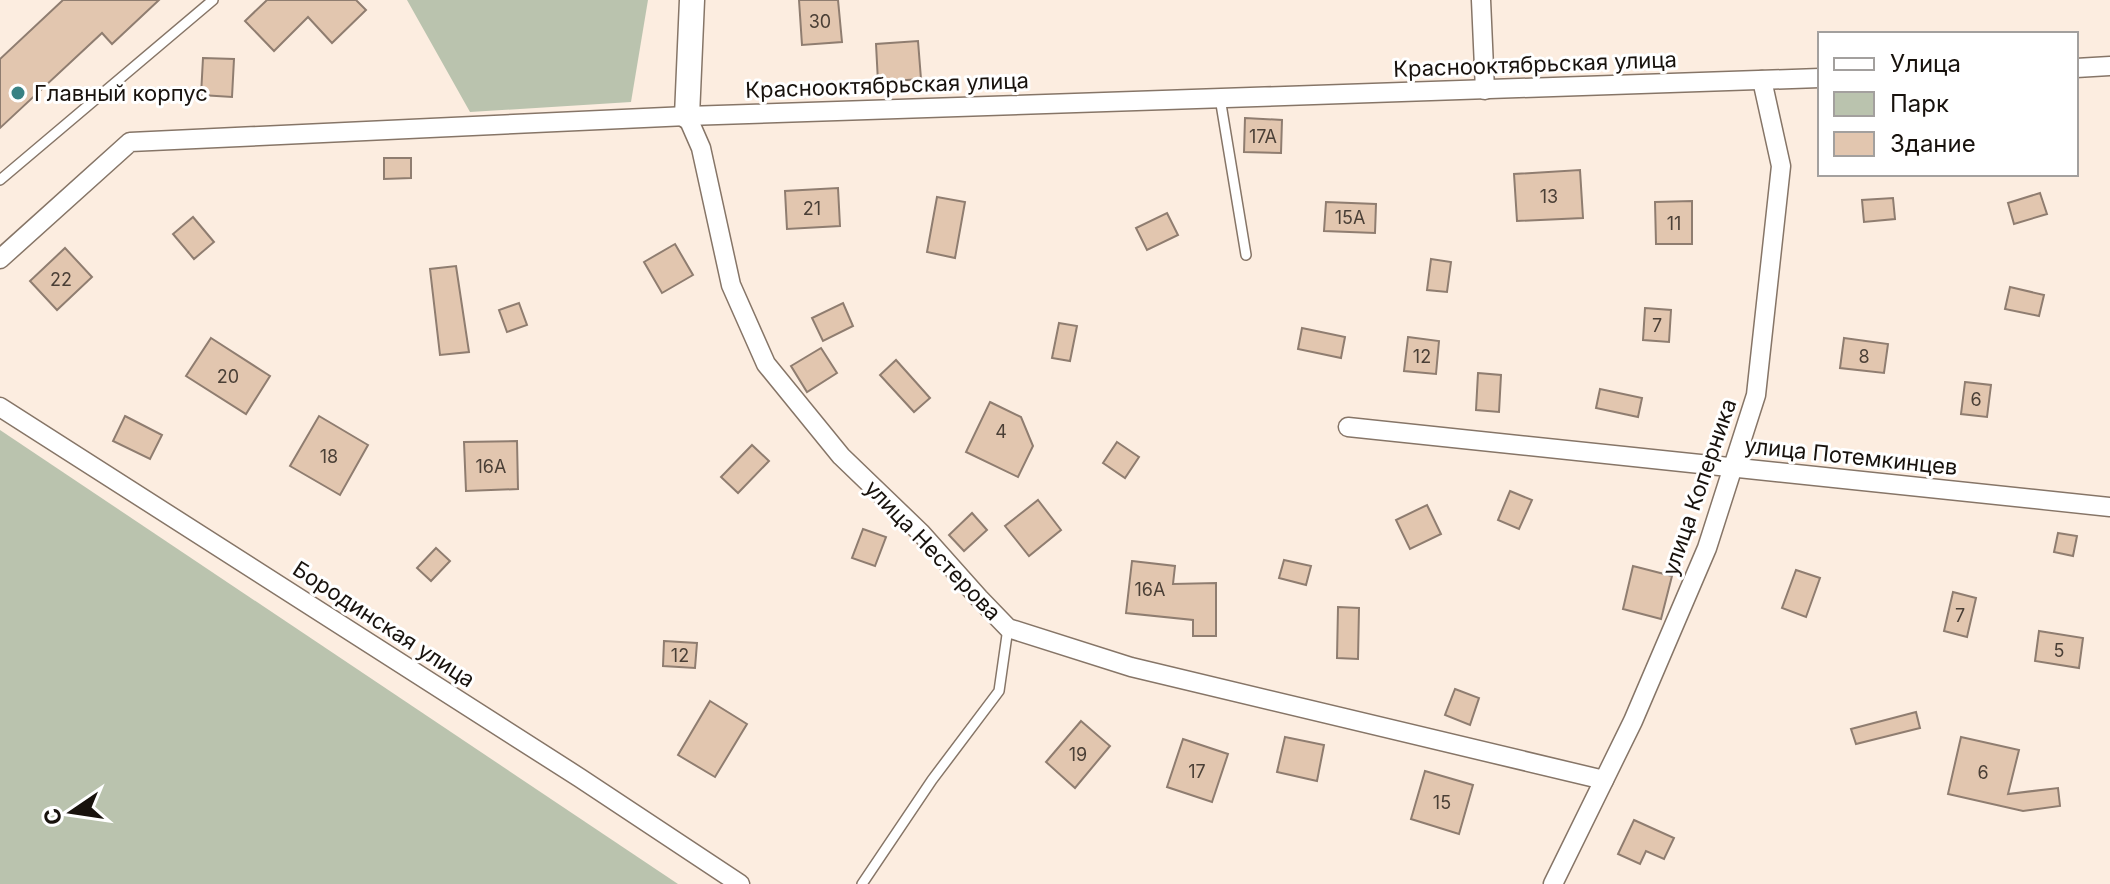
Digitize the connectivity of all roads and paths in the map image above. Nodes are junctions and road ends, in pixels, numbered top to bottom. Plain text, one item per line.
1 (213, 0) edge
2 (692, 0) edge
3 (1481, 0) edge
4 (2110, 66) edge
5 (2078, 68) edge
6 (1818, 78) edge
7 (1762, 80) junction
8 (1485, 90) junction
9 (1220, 98) junction
10 (687, 116) junction
11 (0, 180) edge
12 (1246, 255) dead end
13 (0, 259) edge
14 (0, 407) edge
15 (1348, 427) dead end
16 (1733, 468) junction
17 (2110, 507) edge
18 (1008, 628) junction
19 (1604, 780) junction
20 (740, 884) edge
21 (862, 884) edge
22 (1553, 884) edge

1 - 11 lane
2 - 10 street, улица Нестерова
3 - 8 street
4 - 5 street
6 - 7 street, Краснооктябрьская улица
7 - 8 street, Краснооктябрьская улица
7 - 16 street, улица Коперника
8 - 9 street, Краснооктябрьская улица
9 - 10 street, Краснооктябрьская улица
9 - 12 lane
10 - 13 street, Краснооктябрьская улица
10 - 18 street, улица Нестерова
14 - 20 street, Бородинская улица
15 - 16 street, улица Потемкинцев
16 - 17 street, улица Потемкинцев
16 - 19 street, улица Коперника
18 - 19 street, улица Нестерова
18 - 21 lane
19 - 22 street, улица Коперника

